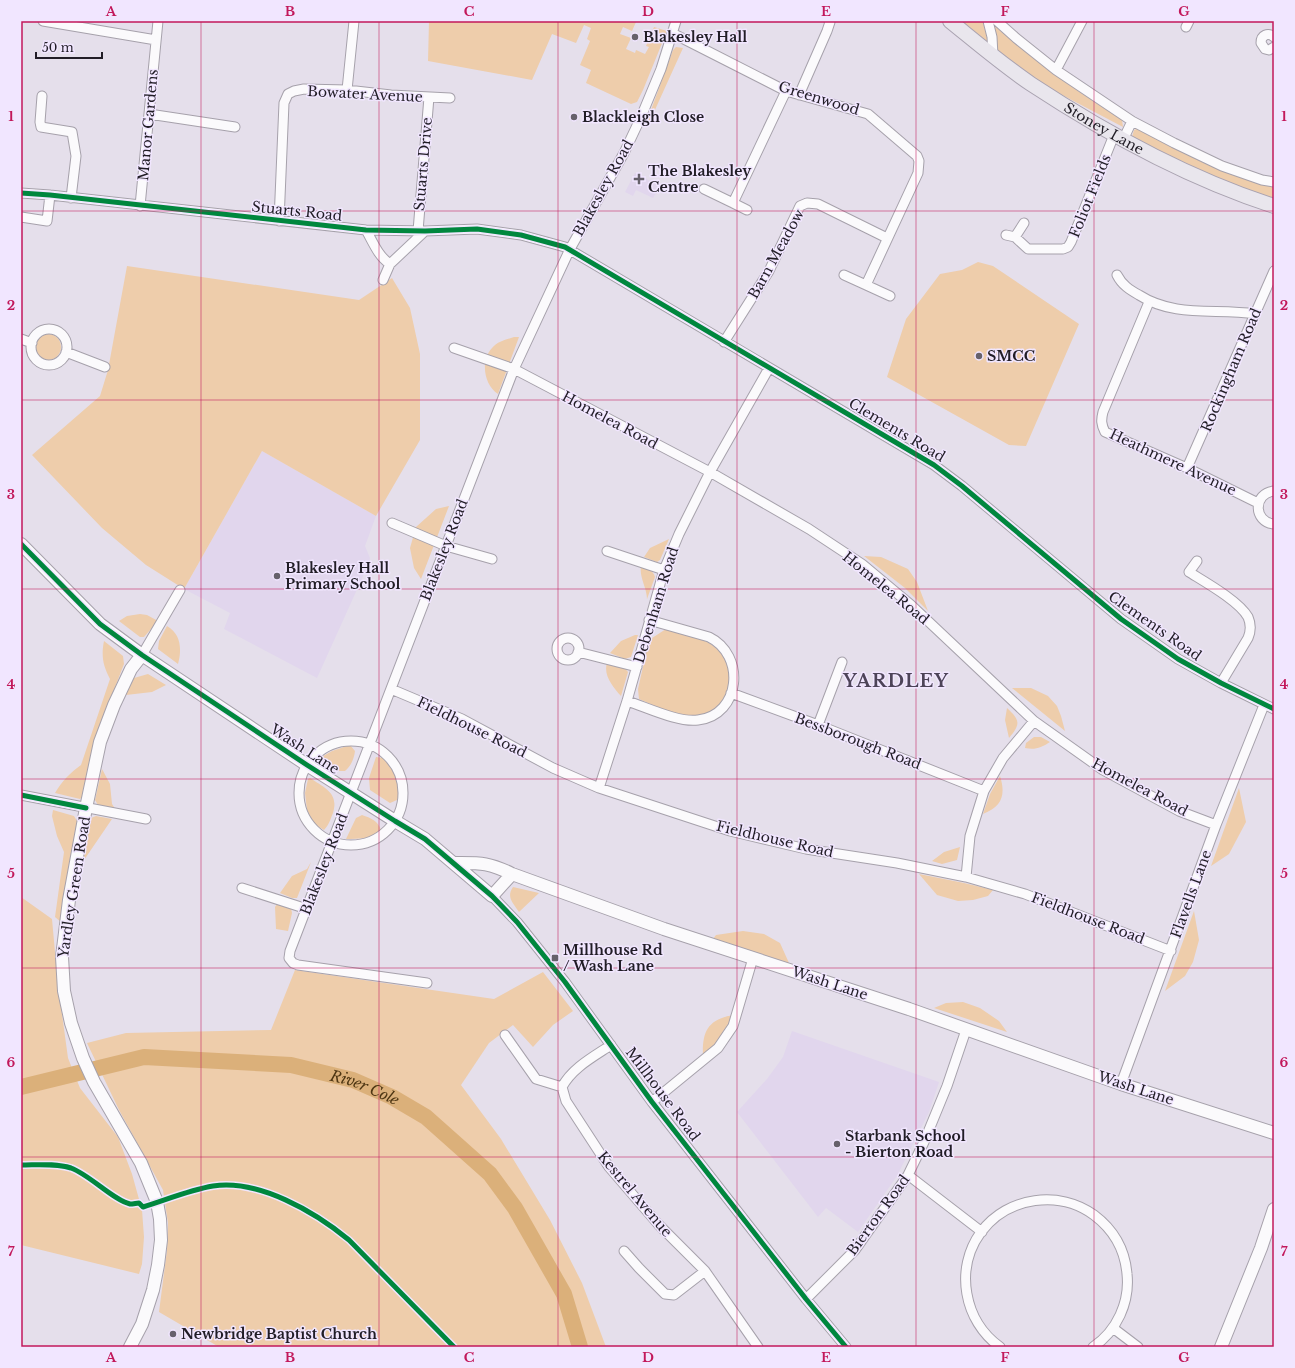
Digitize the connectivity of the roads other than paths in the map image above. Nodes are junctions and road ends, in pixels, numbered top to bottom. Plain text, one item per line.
1 (43, 21) edge
2 (158, 21) edge
3 (354, 21) edge
4 (676, 21) edge
5 (829, 21) edge
6 (950, 21) edge
7 (988, 21) edge
8 (997, 21) edge
9 (1082, 21) edge
10 (672, 32) junction
11 (1274, 37) edge
12 (156, 40) junction
13 (1274, 47) edge
14 (993, 56) junction
15 (1056, 70) junction
16 (347, 90) junction
17 (786, 91) junction
18 (799, 95) junction
19 (42, 96) dead end
20 (429, 97) junction
21 (450, 98) dead end
22 (149, 114) junction
23 (1132, 121) junction
24 (235, 127) dead end
25 (1119, 138) junction
26 (1274, 182) edge
27 (704, 190) dead end
28 (21, 193) edge
29 (50, 195) junction
30 (71, 198) junction
31 (733, 203) junction
32 (140, 206) junction
33 (1274, 206) edge
34 (747, 210) dead end
35 (21, 217) edge
36 (279, 221) junction
37 (1024, 223) dead end
38 (366, 230) junction
39 (422, 231) junction
40 (887, 238) junction
41 (570, 249) junction
42 (390, 264) junction
43 (1274, 271) edge
44 (844, 275) dead end
45 (1117, 275) dead end
46 (383, 280) dead end
47 (866, 285) junction
48 (890, 296) dead end
49 (1149, 302) junction
50 (1255, 314) junction
51 (21, 339) edge
52 (724, 342) junction
53 (32, 343) junction
54 (454, 348) dead end
55 (66, 352) junction
56 (105, 367) dead end
57 (769, 368) junction
58 (514, 369) junction
59 (1187, 468) junction
60 (710, 472) junction
61 (1274, 491) edge
62 (1258, 503) junction
63 (392, 523) dead end
64 (1274, 524) edge
65 (21, 544) edge
66 (446, 546) junction
67 (607, 551) dead end
68 (492, 559) dead end
69 (1197, 561) dead end
70 (664, 570) junction
71 (180, 590) dead end
72 (649, 620) junction
73 (578, 652) dead end
74 (142, 655) junction
75 (842, 662) dead end
76 (637, 666) junction
77 (1221, 683) junction
78 (392, 689) junction
79 (732, 693) junction
80 (628, 701) junction
81 (1264, 705) junction
82 (1274, 709) edge
83 (1034, 721) junction
84 (818, 725) junction
85 (370, 743) junction
86 (307, 765) junction
87 (599, 788) junction
88 (984, 791) junction
89 (351, 794) junction
90 (21, 795) edge
91 (86, 808) junction
92 (146, 819) dead end
93 (395, 821) junction
94 (1216, 825) junction
95 (332, 842) junction
96 (454, 863) junction
97 (512, 874) junction
98 (966, 876) junction
99 (242, 888) dead end
100 (492, 896) junction
101 (307, 909) junction
102 (1171, 950) junction
103 (753, 958) junction
104 (427, 983) dead end
105 (966, 1030) junction
106 (505, 1035) dead end
107 (611, 1045) junction
108 (1122, 1084) junction
109 (562, 1087) junction
110 (652, 1102) junction
111 (1274, 1133) edge
112 (908, 1175) junction
113 (1274, 1209) edge
114 (982, 1232) junction
115 (624, 1251) dead end
116 (705, 1271) junction
117 (806, 1299) junction
118 (1113, 1328) junction
119 (130, 1347) edge
120 (758, 1347) edge
121 (846, 1347) edge
122 (1000, 1347) edge
123 (1093, 1347) edge
124 (1138, 1347) edge
125 (1221, 1347) edge

1 - 12 street
2 - 12 street, Manor Gardens
3 - 16 street
4 - 10 street, Blakesley Road
5 - 18 street
6 - 14 main road, Stoney Lane
7 - 14 street
8 - 15 street
9 - 15 street
10 - 17 street, Greenwood
10 - 41 street, Blakesley Road
11 - 13 street
12 - 22 street, Manor Gardens
14 - 25 main road, Stoney Lane
15 - 23 street
16 - 20 street, Bowater Avenue
16 - 36 street, Bowater Avenue
17 - 18 street, Greenwood
17 - 31 street
18 - 40 street, Greenwood
19 - 30 street
20 - 21 street, Bowater Avenue
20 - 39 street, Stuarts Drive
22 - 24 street
22 - 32 street, Manor Gardens
23 - 25 street
23 - 26 street
25 - 33 main road, Stoney Lane
25 - 37 street, Foliot Fields
27 - 31 street
28 - 29 street, Stuarts Road
29 - 30 street, Stuarts Road
29 - 35 street
30 - 32 street, Stuarts Road
31 - 34 street
32 - 36 street, Stuarts Road
36 - 38 street, Stuarts Road
38 - 39 street, Stuarts Road
38 - 42 street
39 - 41 street, Stuarts Road
39 - 42 street
40 - 47 street, Greenwood
40 - 52 street, Barn Meadow
41 - 52 street, Clements Road
41 - 58 street, Blakesley Road
42 - 46 street
43 - 50 street, Rockingham Road
44 - 47 street
45 - 49 street
47 - 48 street
49 - 50 street
49 - 59 street, Heathmere Avenue
50 - 59 street, Rockingham Road
51 - 53 street
52 - 57 street, Clements Road
53 - 55 street
53 - 55 street
54 - 58 street, Homelea Road
55 - 56 street
57 - 60 street, Debenham Road
57 - 77 street, Clements Road
58 - 60 street, Homelea Road
58 - 66 street, Blakesley Road
59 - 62 street, Heathmere Avenue
60 - 70 street, Debenham Road
60 - 83 street, Homelea Road
61 - 62 street
62 - 64 street
63 - 66 street
65 - 74 street, Wash Lane
66 - 68 street
66 - 78 street, Blakesley Road
67 - 70 street
69 - 77 street
70 - 72 street, Debenham Road
71 - 74 street, Yardley Green Road
72 - 76 street, Debenham Road
72 - 79 street
73 - 76 street
74 - 86 street, Wash Lane
74 - 91 street, Yardley Green Road
75 - 84 street
76 - 80 street, Debenham Road
77 - 81 street, Clements Road
78 - 85 street, Blakesley Road
78 - 87 street, Fieldhouse Road
79 - 80 street
79 - 84 street, Bessborough Road
80 - 87 street, Debenham Road
81 - 82 street, Clements Road
81 - 94 street, Flavells Lane
83 - 88 street
83 - 94 street, Homelea Road
84 - 88 street, Bessborough Road
85 - 86 street, Wash Lane
85 - 89 street, Blakesley Road
85 - 93 street, Wash Lane
86 - 89 street, Wash Lane
86 - 95 street, Wash Lane
87 - 98 street, Fieldhouse Road
88 - 98 street
89 - 93 street, Wash Lane
89 - 95 street, Blakesley Road
90 - 91 street
91 - 92 street
91 - 119 street, Yardley Green Road
93 - 95 street, Wash Lane
93 - 96 street, Wash Lane
94 - 102 street, Flavells Lane
95 - 101 street, Blakesley Road
96 - 97 street, Wash Lane
96 - 100 street, Millhouse Road
97 - 100 street
97 - 103 street, Wash Lane
98 - 102 street, Fieldhouse Road
99 - 101 street
100 - 107 street, Millhouse Road
101 - 104 street, Blakesley Road
102 - 108 street, Flavells Lane
103 - 105 street, Wash Lane
103 - 110 street
105 - 108 street, Wash Lane
105 - 112 street, Bierton Road
106 - 109 street
107 - 109 street
107 - 110 street, Millhouse Road
108 - 111 street, Wash Lane
109 - 116 street, Kestrel Avenue
110 - 117 street, Millhouse Road
112 - 114 street
112 - 117 street, Bierton Road
113 - 125 street
114 - 118 street
114 - 122 street
115 - 116 street
116 - 120 street, Kestrel Avenue
117 - 121 street, Millhouse Road
118 - 123 street
118 - 124 street

